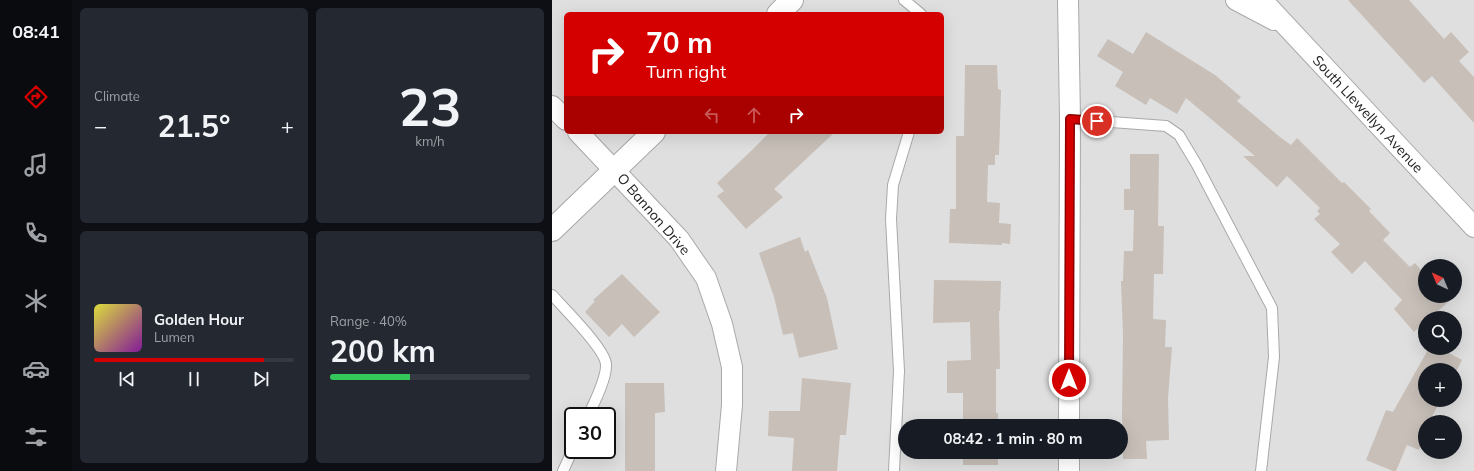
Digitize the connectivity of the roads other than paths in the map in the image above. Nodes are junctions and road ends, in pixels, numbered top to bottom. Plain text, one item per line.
1 (792, 0) edge
2 (904, 0) edge
3 (1068, 0) edge
4 (1236, 0) edge
5 (1262, 0) edge
6 (780, 12) edge
7 (919, 12) edge
8 (1288, 28) junction
9 (552, 106) edge
10 (564, 118) edge
11 (1070, 119) junction
12 (580, 134) edge
13 (652, 134) edge
14 (908, 134) edge
15 (614, 170) junction
16 (1474, 227) edge
17 (552, 230) edge
18 (552, 295) edge
19 (592, 407) edge
20 (1069, 419) edge
21 (568, 459) edge
22 (1069, 459) edge
23 (563, 471) edge
24 (726, 471) edge
25 (894, 471) edge
26 (1069, 471) edge
27 (1261, 471) edge

1 - 6 street
2 - 7 lane
3 - 11 street
4 - 8 street
5 - 8 street, South Llewellyn Avenue
8 - 16 street, South Llewellyn Avenue
9 - 10 street
11 - 20 street
11 - 27 lane
12 - 15 street, O Bannon Drive
13 - 15 street
14 - 25 lane
15 - 17 street
15 - 24 street, O Bannon Drive
18 - 19 lane
21 - 23 lane
22 - 26 street

